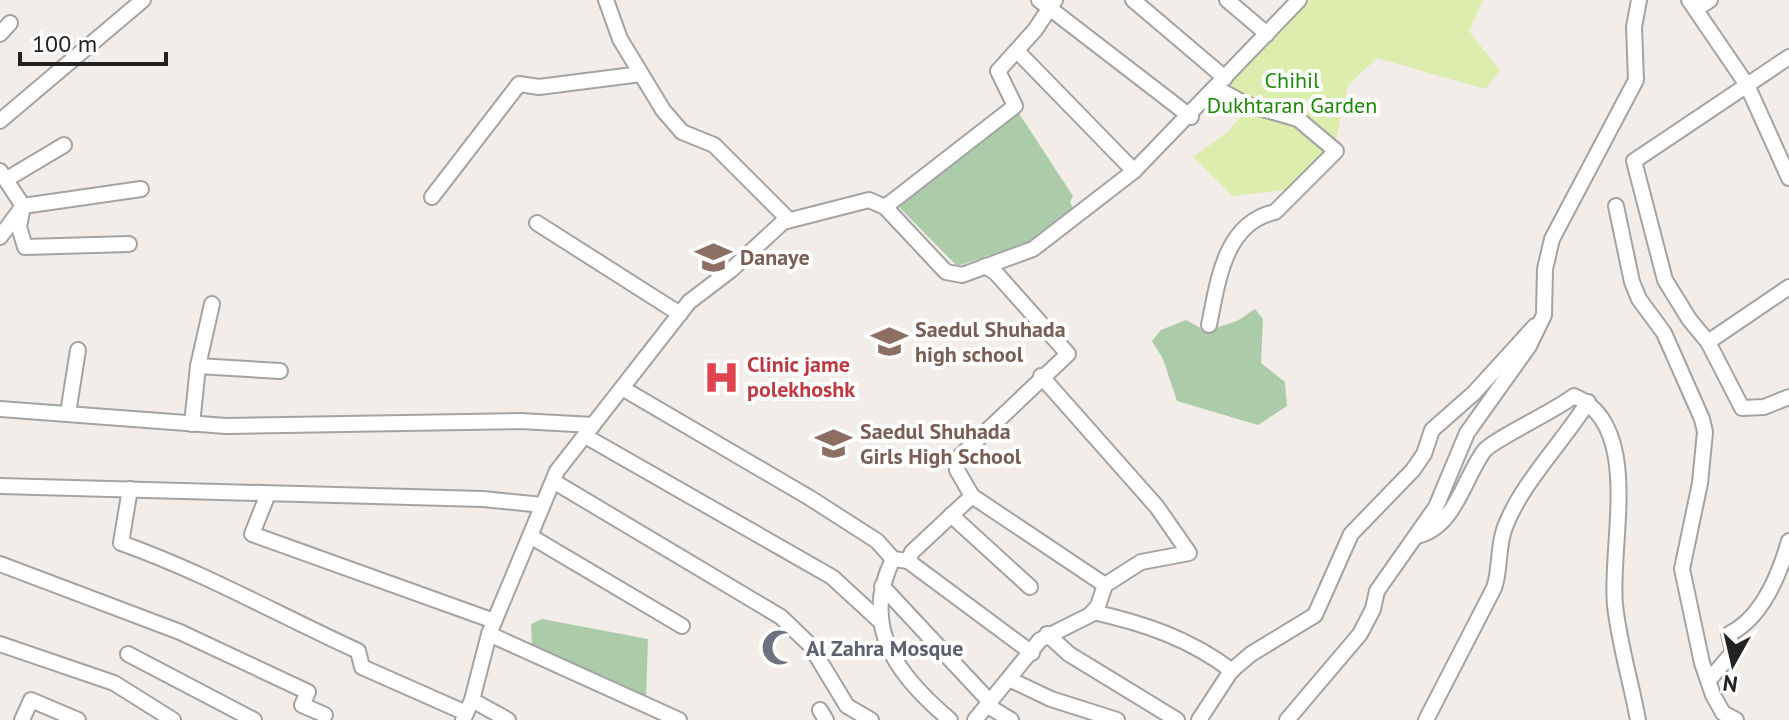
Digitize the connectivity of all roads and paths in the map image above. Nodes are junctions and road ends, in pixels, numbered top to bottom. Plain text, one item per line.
1 (143, 0) edge
2 (606, 0) edge
3 (1133, 0) edge
4 (1227, 0) edge
5 (1299, 0) edge
6 (1639, 0) edge
7 (1710, 0) edge
8 (1048, 3) edge
9 (1692, 4) edge
10 (1267, 34) junction
11 (1017, 51) junction
12 (1789, 57) edge
13 (641, 74) junction
14 (1220, 83) junction
15 (1747, 85) junction
16 (1191, 117) junction
17 (0, 121) edge
18 (64, 145) dead end
19 (1134, 171) junction
20 (1788, 173) edge
21 (3, 175) edge
22 (141, 189) dead end
23 (432, 197) dead end
24 (23, 206) junction
25 (1616, 206) dead end
26 (885, 207) junction
27 (789, 220) junction
28 (537, 223) dead end
29 (0, 237) edge
30 (129, 244) dead end
31 (985, 266) junction
32 (1789, 287) edge
33 (212, 304) dead end
34 (680, 314) junction
35 (1209, 325) dead end
36 (1539, 325) junction
37 (1708, 342) junction
38 (78, 350) dead end
39 (198, 366) junction
40 (280, 371) dead end
41 (1041, 376) junction
42 (622, 388) junction
43 (1789, 397) edge
44 (1588, 402) junction
45 (0, 409) edge
46 (68, 413) junction
47 (192, 424) junction
48 (589, 431) junction
49 (553, 481) junction
50 (0, 486) edge
51 (130, 489) junction
52 (268, 494) junction
53 (972, 496) junction
54 (542, 505) junction
55 (951, 515) junction
56 (530, 536) junction
57 (1417, 536) junction
58 (1789, 541) edge
59 (900, 560) junction
60 (0, 564) edge
61 (1105, 585) junction
62 (882, 586) junction
63 (1030, 587) dead end
64 (1093, 612) junction
65 (881, 622) junction
66 (682, 626) dead end
67 (492, 627) junction
68 (1047, 634) junction
69 (0, 644) edge
70 (1032, 653) junction
71 (128, 654) dead end
72 (1232, 671) junction
73 (1011, 680) junction
74 (1709, 680) junction
75 (302, 705) junction
76 (990, 705) junction
77 (467, 711) edge
78 (325, 715) dead end
79 (22, 720) edge
80 (78, 720) edge
81 (173, 720) edge
82 (254, 720) edge
83 (295, 720) edge
84 (508, 720) edge
85 (679, 720) edge
86 (871, 720) edge
87 (950, 720) edge
88 (975, 720) edge
89 (1011, 720) edge
90 (1117, 720) edge
91 (1177, 720) edge
92 (1199, 720) edge
93 (1287, 720) edge
94 (1426, 720) edge
95 (1638, 720) edge
96 (1736, 720) edge

1 - 17 street
2 - 13 street
3 - 14 street
4 - 10 street
5 - 10 street
6 - 36 street
7 - 9 street
8 - 11 street
8 - 16 street
9 - 15 street
10 - 14 street
11 - 19 street
11 - 26 street
12 - 15 street
13 - 23 street
13 - 27 street
14 - 16 street
14 - 35 street
15 - 20 street
15 - 37 street
16 - 19 street
18 - 21 street
19 - 31 street
21 - 24 street
22 - 24 street
24 - 29 street
24 - 30 street
25 - 74 street
26 - 27 street
26 - 31 street
27 - 34 street
28 - 34 street
31 - 41 street
32 - 37 street
33 - 39 street
34 - 42 street
36 - 57 street
36 - 72 street
37 - 43 street
38 - 46 street
39 - 40 street
39 - 47 street
41 - 53 street
41 - 61 street
42 - 48 street
42 - 59 street
44 - 57 street
44 - 94 street
44 - 95 street
45 - 46 street
46 - 47 street
47 - 48 street
48 - 49 street
48 - 65 street
49 - 54 street
49 - 86 street
50 - 51 street
51 - 52 street
51 - 77 street
52 - 54 street
52 - 67 street
53 - 55 street
53 - 61 street
54 - 56 street
55 - 59 street
55 - 63 street
56 - 66 street
56 - 67 street
57 - 93 street
58 - 74 street
59 - 62 street
59 - 70 street
60 - 75 street
61 - 64 street
62 - 65 street
62 - 76 street
64 - 68 street
64 - 72 street
65 - 87 street
67 - 77 street
67 - 85 street
68 - 70 street
68 - 91 street
69 - 81 street
70 - 73 street
71 - 82 street
72 - 92 street
73 - 76 street
73 - 90 street
74 - 96 street
75 - 78 street
75 - 83 street
76 - 88 street
76 - 89 street
77 - 84 street
79 - 80 street

